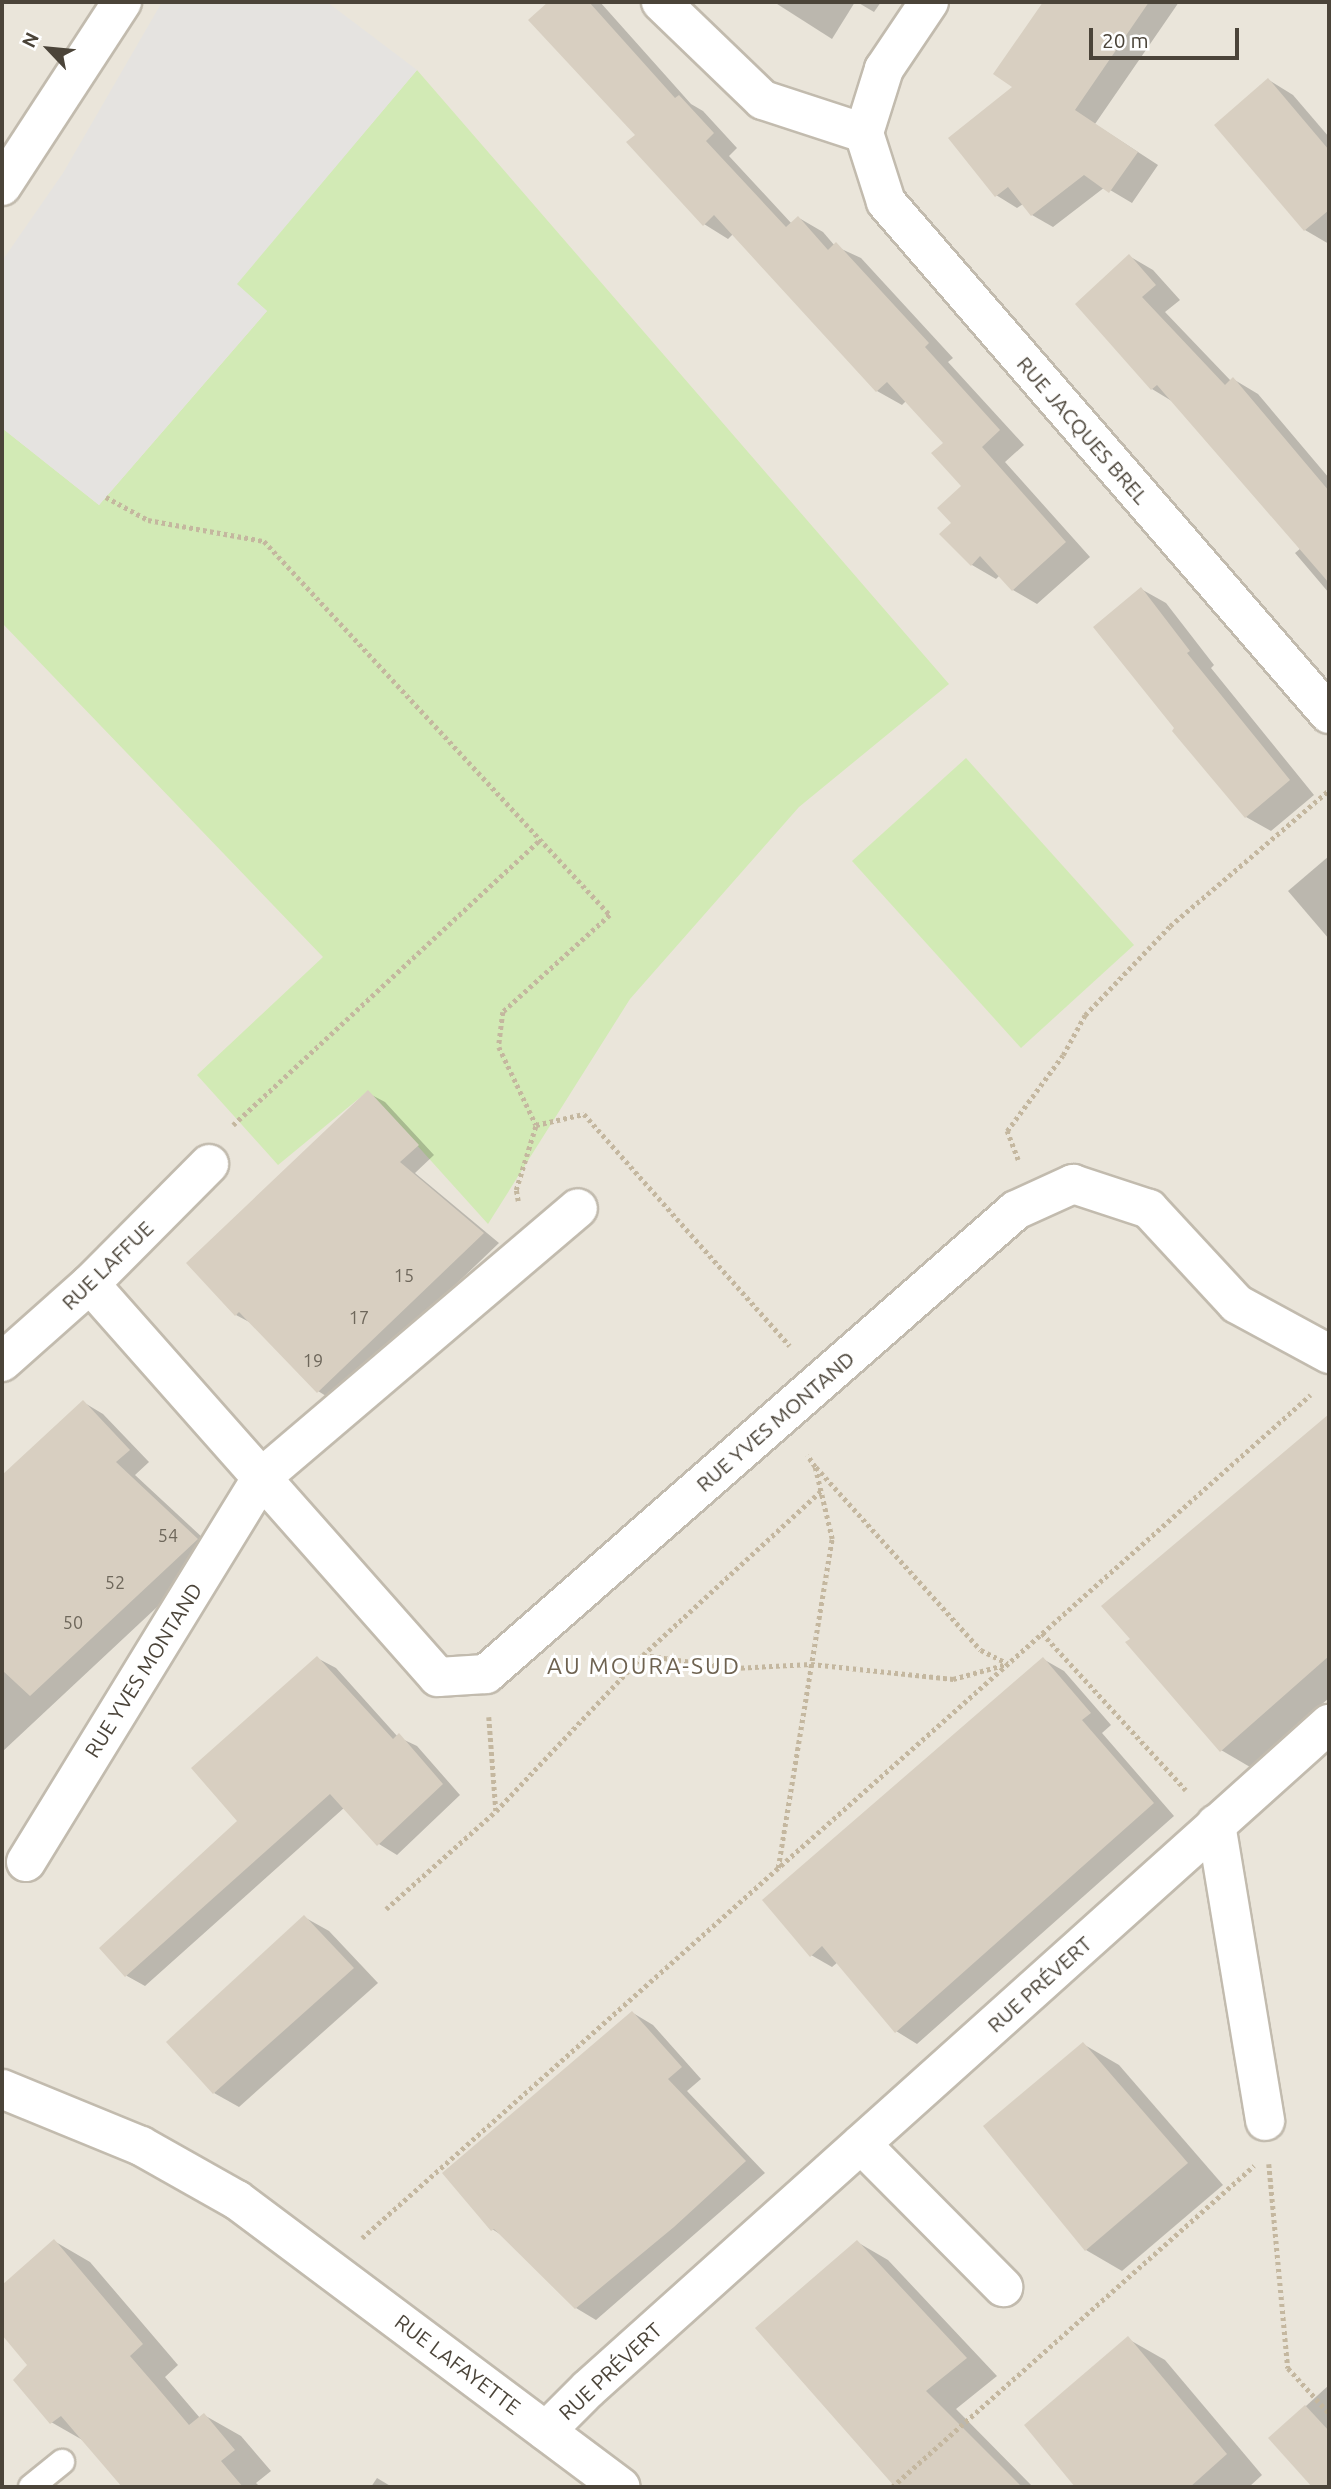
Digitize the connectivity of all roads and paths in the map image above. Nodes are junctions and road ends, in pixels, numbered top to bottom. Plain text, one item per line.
1 (121, 2) edge
2 (661, 2) edge
3 (929, 2) edge
4 (864, 133) junction
5 (2, 186) edge
6 (106, 497) dead end
7 (1329, 713) edge
8 (1329, 790) edge
9 (540, 840) junction
10 (536, 1125) junction
11 (209, 1164) joint
12 (1035, 1202) junction
13 (578, 1208) dead end
14 (527, 1250) junction
15 (90, 1284) junction
16 (2, 1362) edge
17 (1324, 1371) edge
18 (821, 1381) junction
19 (781, 1416) junction
20 (816, 1467) junction
21 (261, 1478) junction
22 (821, 1491) junction
23 (1042, 1633) junction
24 (643, 1655) junction
25 (811, 1664) junction
26 (1008, 1664) junction
27 (486, 1674) junction
28 (1329, 1724) edge
29 (496, 1811) junction
30 (1216, 1824) junction
31 (26, 1861) dead end
32 (778, 1869) junction
33 (386, 1909) dead end
34 (2, 2089) edge
35 (1266, 2137) junction
36 (861, 2144) junction
37 (329, 2267) junction
38 (1003, 2287) dead end
39 (1329, 2413) edge
40 (546, 2431) junction
41 (62, 2462) dead end
42 (31, 2487) edge
43 (620, 2487) edge
44 (892, 2487) edge

1 - 5 street
2 - 4 street
3 - 4 street
4 - 7 street, RUE JACQUES BREL
6 - 9 path
8 - 12 path
9 - 10 path
9 - 11 path
10 - 14 path
10 - 18 path
11 - 15 street, RUE LAFFUE
12 - 17 street, RUE YVES MONTAND
12 - 18 street, RUE YVES MONTAND
13 - 14 street, RUE YVES MONTAND
14 - 21 street, RUE YVES MONTAND
15 - 16 street, RUE LAFFUE
15 - 21 street
17 - 23 path
18 - 19 street, RUE YVES MONTAND
19 - 20 path
19 - 27 street, RUE YVES MONTAND
20 - 22 path
20 - 26 path
21 - 27 street
21 - 31 street, RUE YVES MONTAND
22 - 24 path
22 - 25 path
23 - 26 path
23 - 30 path
24 - 25 path
24 - 29 path
25 - 26 path
25 - 32 path
26 - 32 path
27 - 29 path
28 - 30 street, RUE PRÉVERT
29 - 33 path
30 - 35 street
30 - 36 street, RUE PRÉVERT
32 - 37 path
34 - 37 street, RUE LAFAYETTE
35 - 39 path
35 - 44 path
36 - 38 street
36 - 40 street, RUE PRÉVERT
37 - 40 street, RUE LAFAYETTE
40 - 43 street, RUE LAFAYETTE
41 - 42 lane

